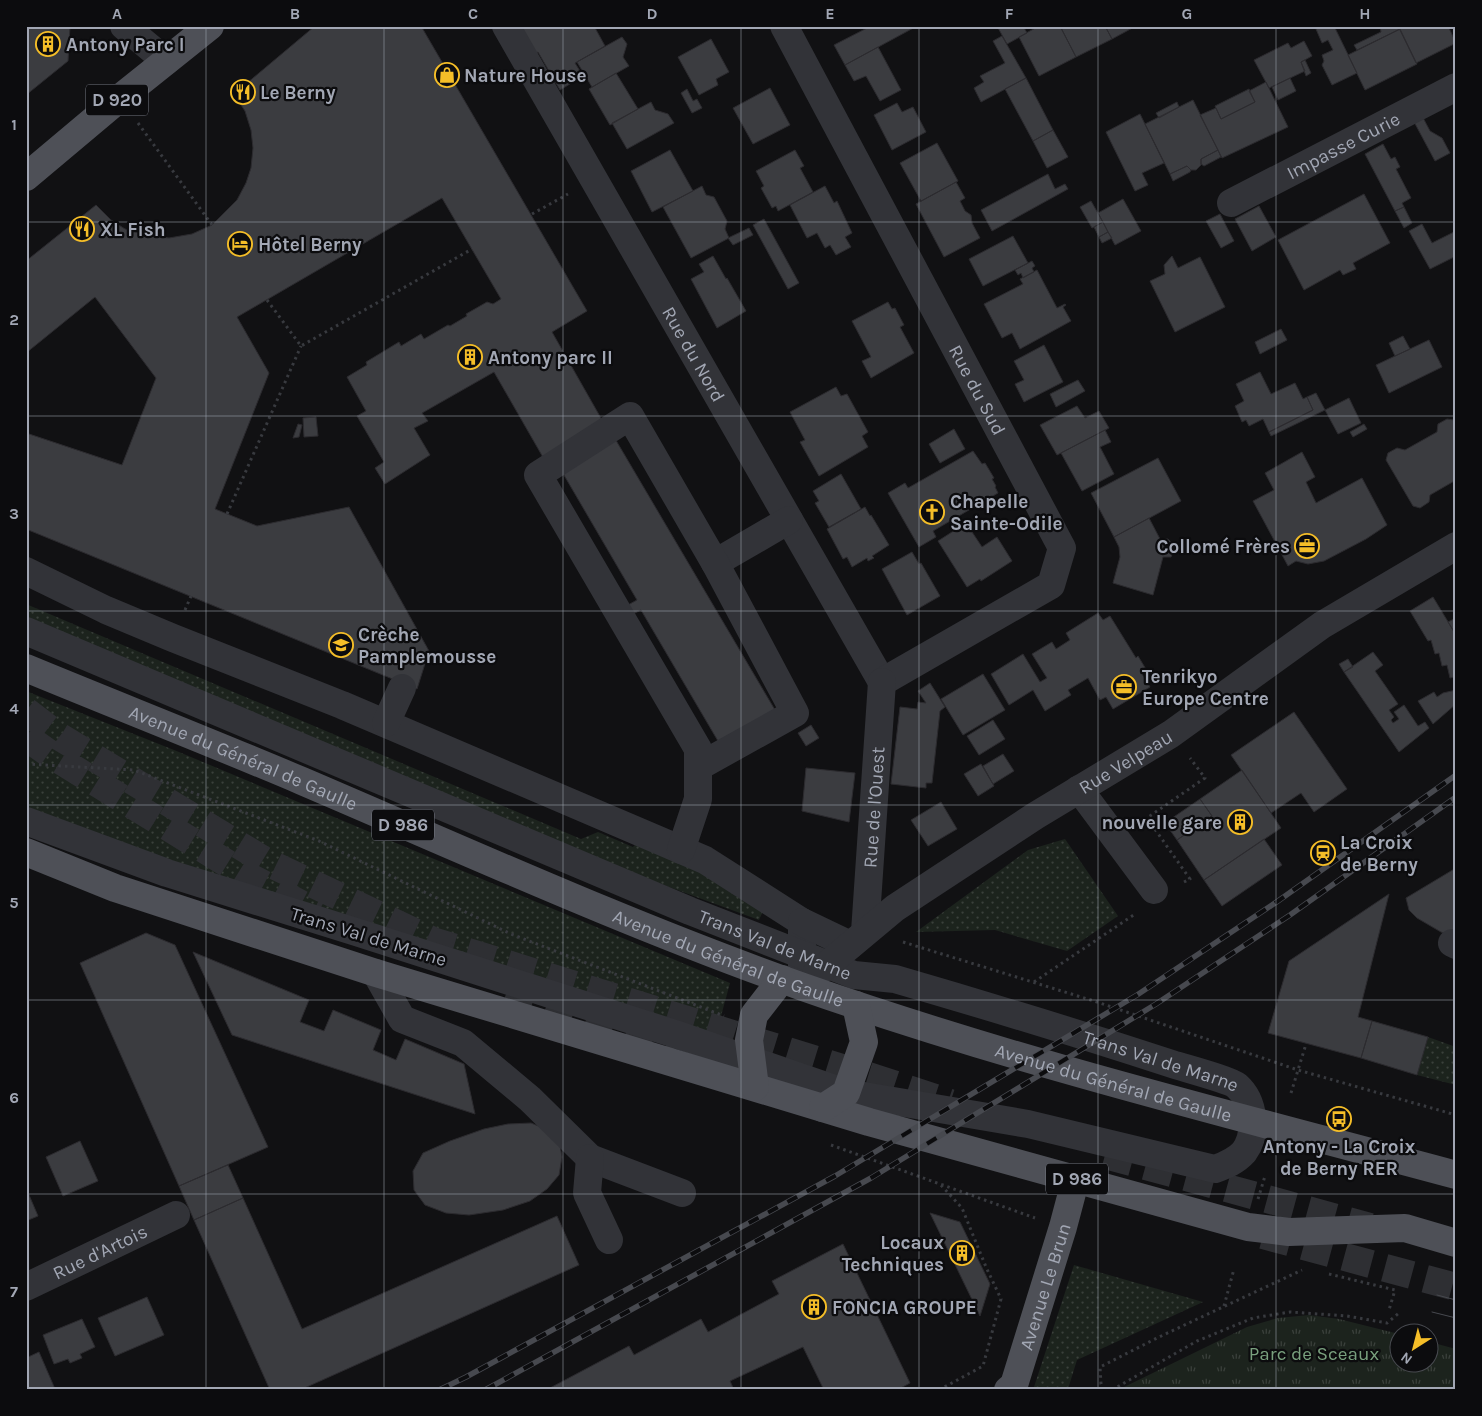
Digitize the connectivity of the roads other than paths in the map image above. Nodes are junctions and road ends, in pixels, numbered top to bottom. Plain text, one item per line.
1 (124, 26) edge
2 (210, 26) edge
3 (506, 26) edge
4 (784, 26) edge
5 (166, 61) junction
6 (1456, 86) edge
7 (26, 177) edge
8 (1231, 203) dead end
9 (789, 520) junction
10 (1456, 546) edge
11 (715, 564) junction
12 (26, 571) edge
13 (26, 631) edge
14 (26, 668) edge
15 (882, 682) junction
16 (402, 688) dead end
17 (386, 723) junction
18 (698, 767) junction
19 (1079, 789) junction
20 (26, 820) edge
21 (680, 850) junction
22 (26, 852) edge
23 (1154, 890) dead end
24 (802, 922) junction
25 (858, 938) junction
26 (802, 955) junction
27 (827, 965) junction
28 (376, 973) junction
29 (854, 975) junction
30 (792, 983) junction
31 (856, 1005) junction
32 (751, 1060) junction
33 (755, 1087) junction
34 (846, 1093) junction
35 (823, 1108) junction
36 (1252, 1122) junction
37 (590, 1158) junction
38 (1456, 1176) edge
39 (1076, 1178) junction
40 (682, 1192) dead end
41 (176, 1215) dead end
42 (609, 1240) dead end
43 (1456, 1243) edge
44 (26, 1287) edge
45 (1008, 1390) edge

1 - 5 street
2 - 5 main road, D 920
3 - 9 street, Rue du Nord
4 - 15 street, Rue du Sud
5 - 7 main road, D 920
6 - 8 street, Impasse Curie
9 - 11 street
9 - 15 street, Rue du Nord
10 - 19 street, Rue Velpeau
11 - 18 street
11 - 18 street
12 - 17 street
13 - 26 street, Trans Val de Marne
14 - 30 main road, Avenue du Général de Gaulle / D 986
15 - 25 street, Rue de l'Ouest
16 - 17 street
17 - 21 street
18 - 21 street
19 - 23 street
19 - 25 street, Rue Velpeau
20 - 32 street, Trans Val de Marne
21 - 24 street
22 - 28 main road, D 986
24 - 25 street
24 - 26 street
25 - 27 street, Rue Velpeau
26 - 27 street, Trans Val de Marne
26 - 30 street
27 - 29 street, Trans Val de Marne
27 - 30 street, Rue Velpeau
28 - 33 main road, D 986
28 - 37 street
29 - 30 street
29 - 36 street, Trans Val de Marne
30 - 31 main road, Avenue du Général de Gaulle / D 986
30 - 32 main road
31 - 34 main road
31 - 36 main road, Avenue du Général de Gaulle / D 986
32 - 33 main road
32 - 34 street, Trans Val de Marne
33 - 35 main road, D 986
34 - 35 main road
34 - 36 street, Trans Val de Marne
35 - 39 main road, D 986
36 - 38 main road, Avenue du Général de Gaulle / D 986
37 - 40 street
37 - 42 street
39 - 43 main road, D 986
39 - 45 main road, Avenue Le Brun
41 - 44 street, Rue d'Artois

